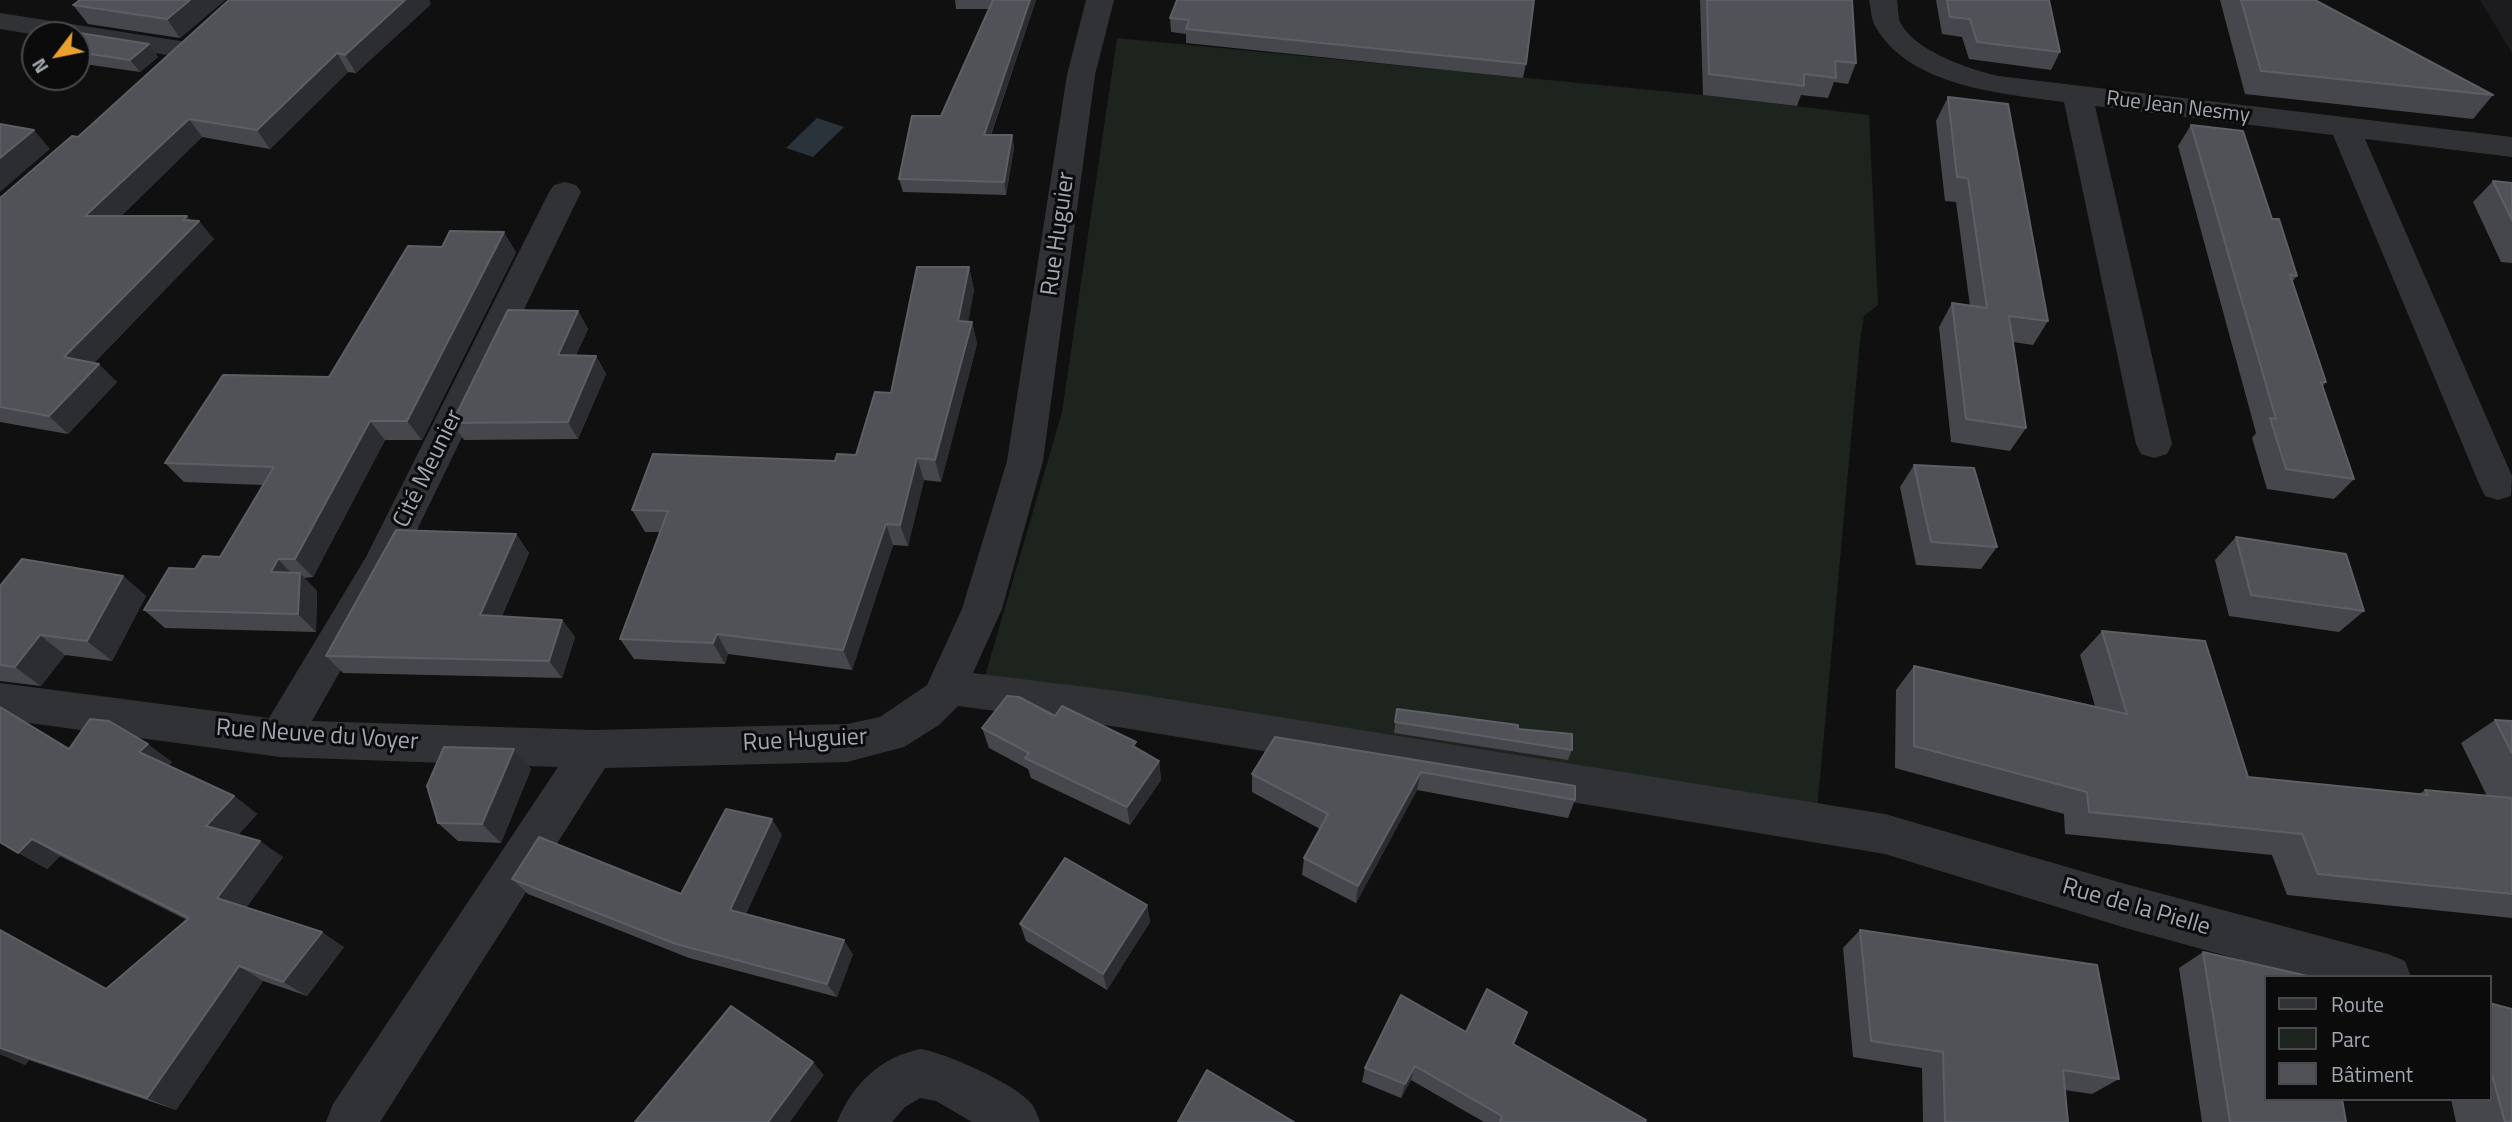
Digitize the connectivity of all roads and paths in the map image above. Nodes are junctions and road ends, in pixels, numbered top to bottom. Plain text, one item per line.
1 (1100, 0) edge
2 (1883, 0) edge
3 (0, 21) edge
4 (156, 77) edge
5 (2078, 97) junction
6 (2345, 127) junction
7 (2512, 147) edge
8 (565, 192) dead end
9 (2154, 444) dead end
10 (2498, 486) dead end
11 (947, 687) junction
12 (0, 701) edge
13 (280, 738) junction
14 (593, 749) junction
15 (2381, 975) edge
16 (351, 1122) edge
17 (862, 1122) edge
18 (1015, 1122) edge

1 - 11 street, Rue Huguier
2 - 5 street, Rue Jean Nesmy
3 - 4 street
5 - 6 street, Rue Jean Nesmy
5 - 9 street
6 - 7 street, Rue Jean Nesmy
6 - 10 street
8 - 13 street, Cité Meunier
11 - 14 street, Rue Huguier
11 - 15 street, Rue de la Pielle
12 - 13 street, Rue Neuve du Voyer
13 - 14 street, Rue Neuve du Voyer
14 - 16 street
17 - 18 street

